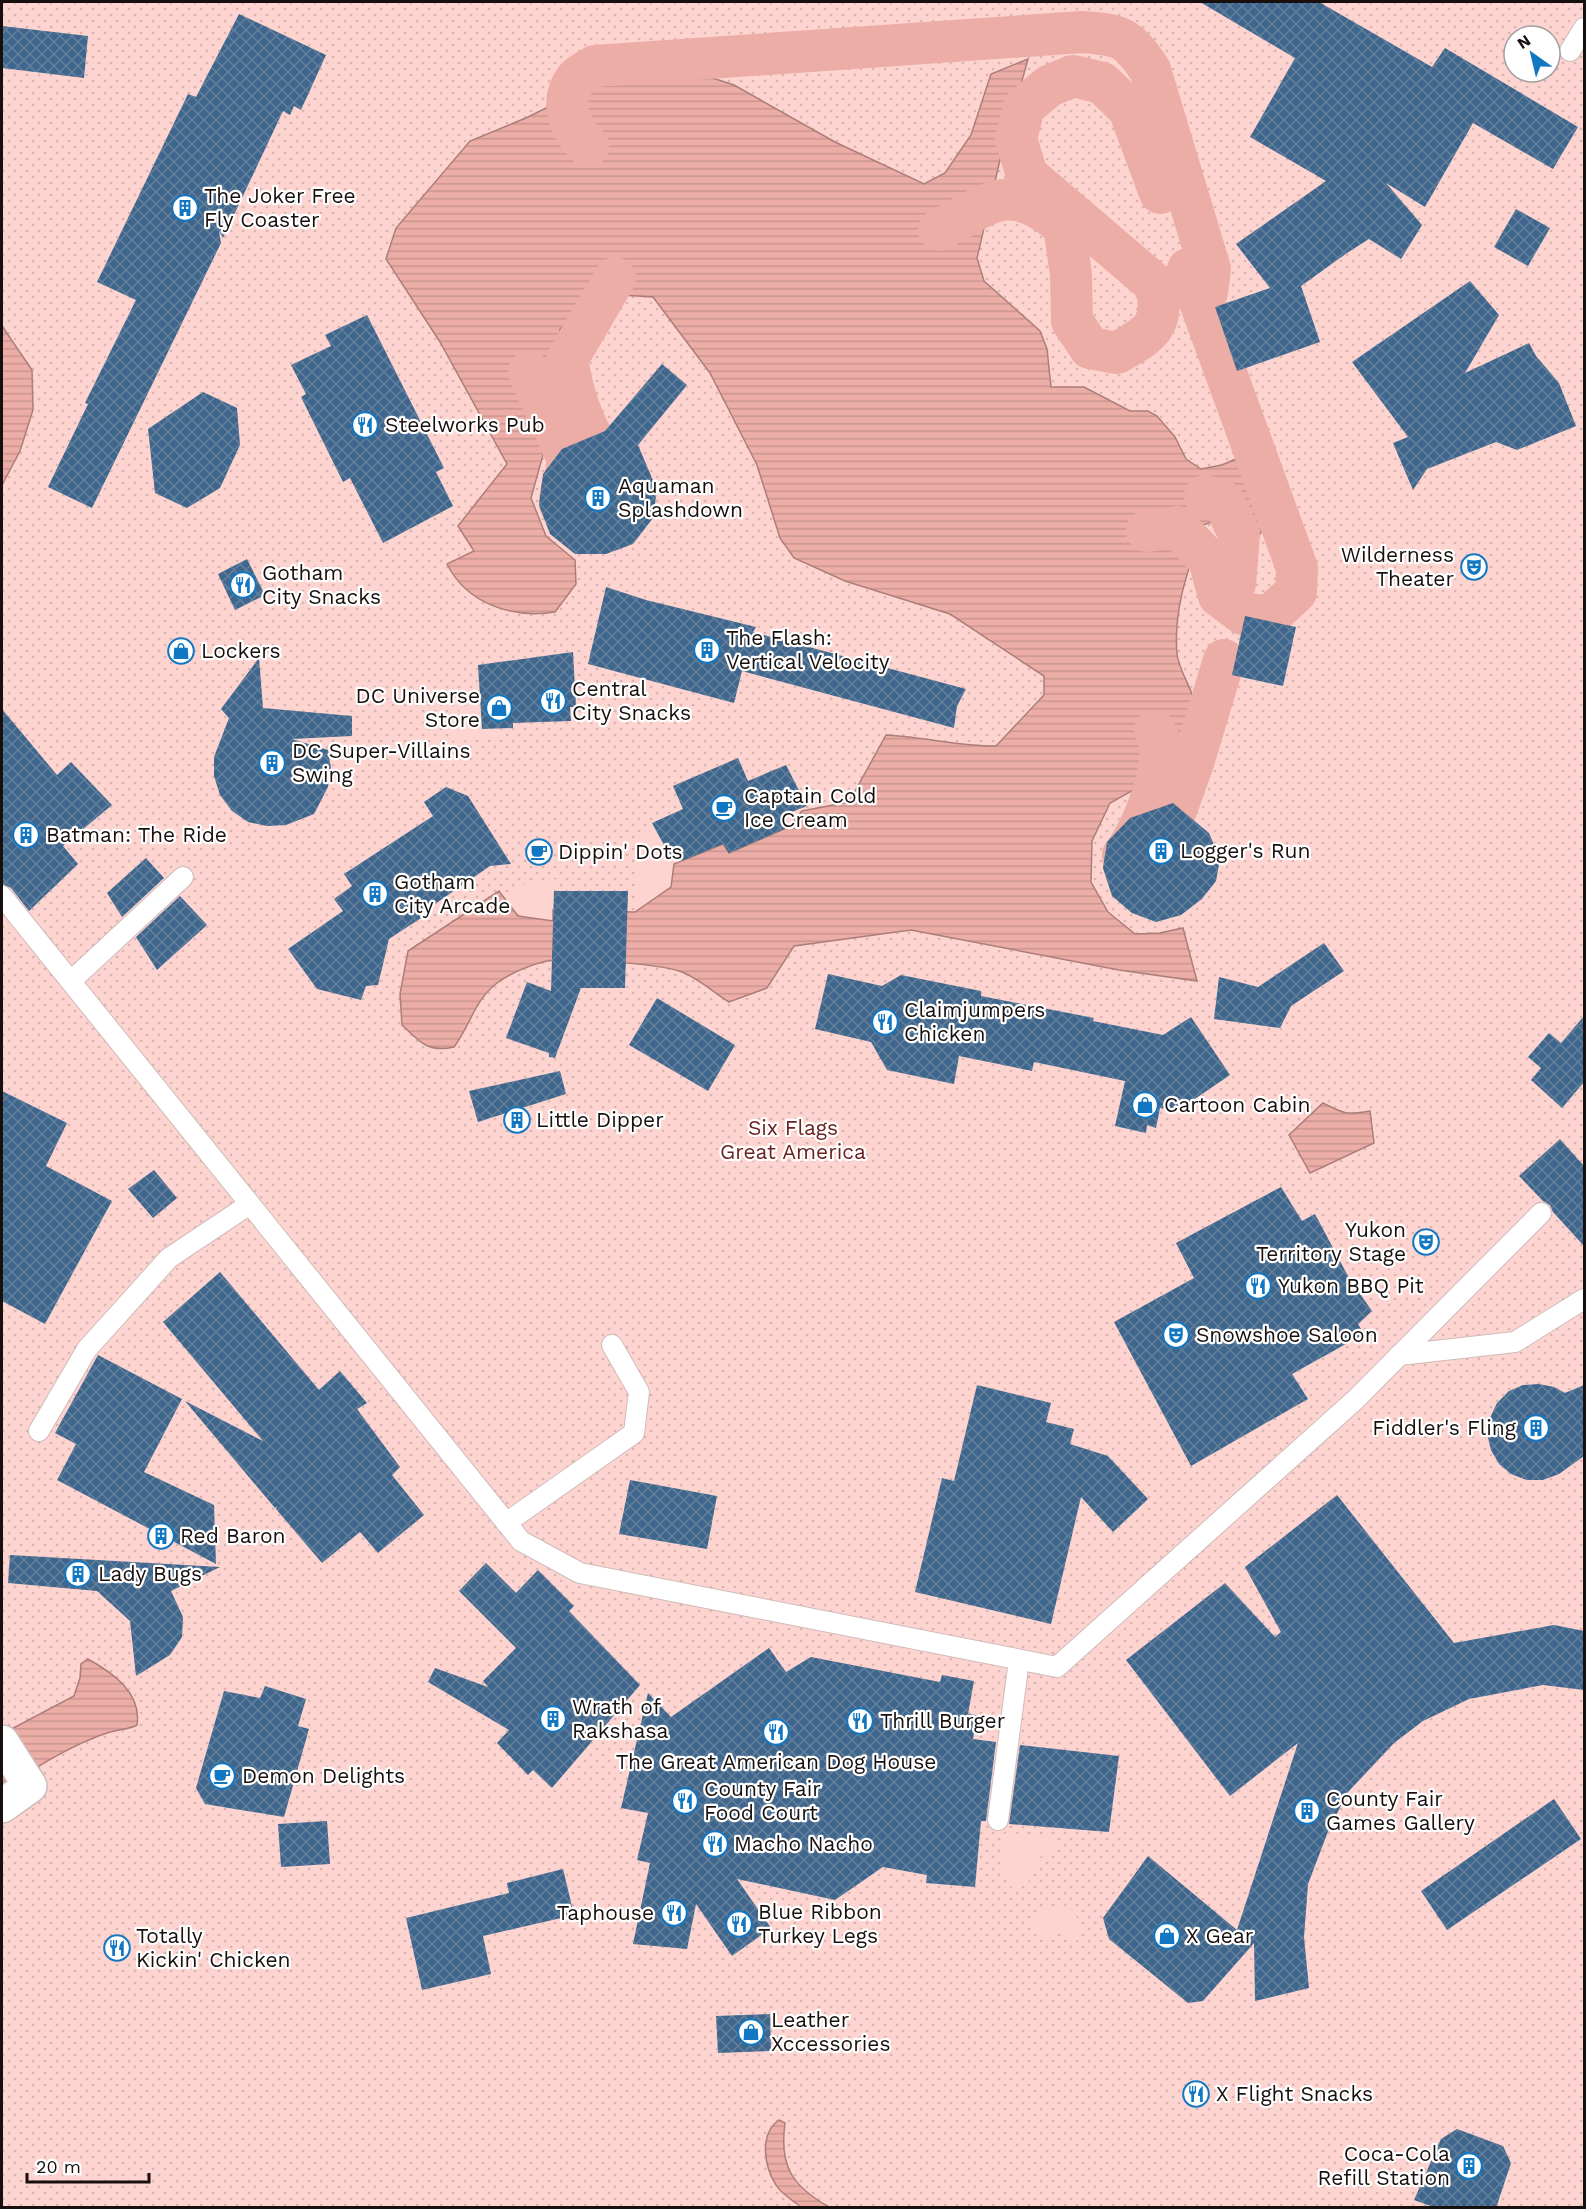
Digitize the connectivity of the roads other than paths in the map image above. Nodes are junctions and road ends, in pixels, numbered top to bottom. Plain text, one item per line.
1 (1584, 28) edge
2 (1570, 51) dead end
3 (183, 877) dead end
4 (2, 896) edge
5 (71, 981) junction
6 (250, 1204) junction
7 (1541, 1213) dead end
8 (1584, 1299) edge
9 (612, 1345) dead end
10 (1399, 1355) junction
11 (39, 1431) dead end
12 (506, 1523) junction
13 (1019, 1660) junction
14 (2, 1742) edge
15 (2, 1806) edge
16 (998, 1820) dead end

1 - 2 lane
3 - 5 lane
4 - 5 lane
5 - 6 lane
6 - 11 lane
6 - 12 lane
7 - 10 lane
8 - 10 lane
9 - 12 lane
10 - 13 lane
12 - 13 lane
13 - 16 lane
14 - 15 street

